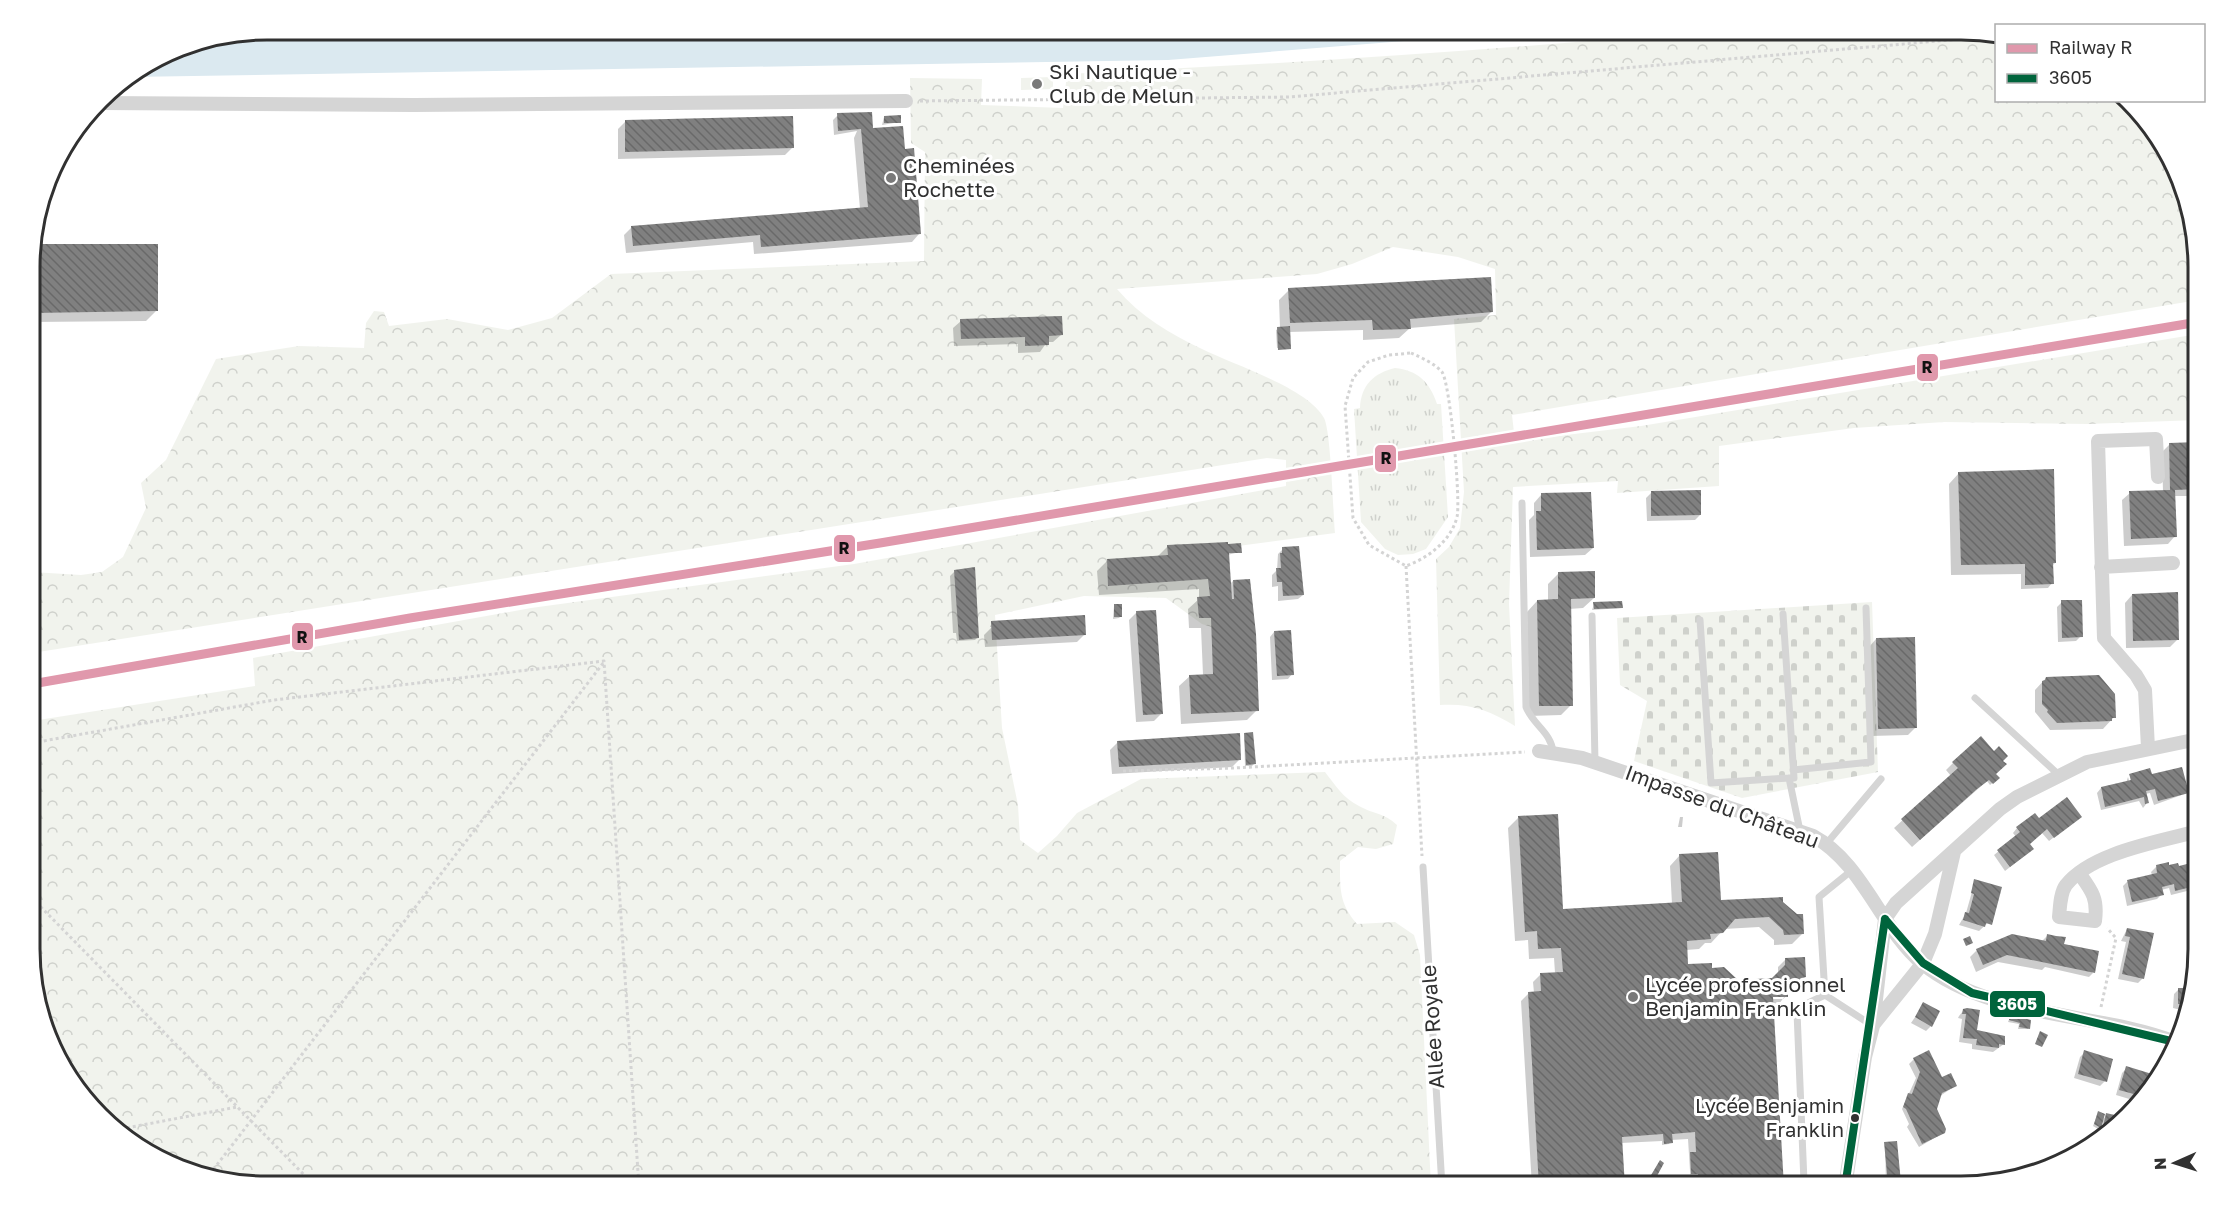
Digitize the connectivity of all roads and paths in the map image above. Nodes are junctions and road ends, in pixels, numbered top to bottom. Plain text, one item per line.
1 (1950, 40) edge
2 (906, 101) joint
3 (111, 103) edge
4 (2158, 477) dead end
5 (1522, 503) dead end
6 (2173, 563) dead end
7 (1406, 566) junction
8 (2101, 567) junction
9 (1866, 608) dead end
10 (1783, 615) dead end
11 (1593, 616) dead end
12 (1700, 620) dead end
13 (604, 661) junction
14 (1975, 698) dead end
15 (2188, 741) edge
16 (41, 742) edge
17 (2148, 748) junction
18 (1546, 752) junction
19 (1416, 759) junction
20 (1595, 762) junction
21 (1793, 770) junction
22 (1123, 771) dead end
23 (2059, 776) junction
24 (1789, 778) junction
25 (1881, 779) dead end
26 (1800, 831) junction
27 (2188, 834) edge
28 (1827, 843) junction
29 (1954, 852) junction
30 (1423, 867) joint
31 (1851, 871) junction
32 (2079, 873) junction
33 (41, 907) edge
34 (1885, 919) junction
35 (2095, 921) junction
36 (1923, 963) junction
37 (1825, 995) junction
38 (2097, 1023) junction
39 (1872, 1026) junction
40 (2169, 1041) edge
41 (237, 1107) junction
42 (251, 1121) junction
43 (127, 1128) edge
44 (213, 1170) edge
45 (305, 1176) edge
46 (638, 1176) edge
47 (1441, 1176) edge
48 (1804, 1176) edge
49 (1847, 1176) edge

1 - 2 path
2 - 3 street
4 - 8 street
5 - 18 lane
6 - 8 street
7 - 7 path
7 - 19 path
8 - 17 street
9 - 21 lane
10 - 21 lane
11 - 20 lane
12 - 24 lane
13 - 16 path
13 - 42 path
13 - 46 path
14 - 23 lane
15 - 17 street
17 - 23 street
18 - 19 path
18 - 20 street, Impasse du Château
19 - 22 path
19 - 30 path
20 - 26 street, Impasse du Château
21 - 24 lane
23 - 29 street
24 - 26 lane
25 - 28 lane
26 - 28 street, Impasse du Château
27 - 32 street
28 - 31 street, Impasse du Château
29 - 34 street
29 - 36 street
30 - 47 lane, Allée Royale
31 - 34 street, Impasse du Château
31 - 37 lane
32 - 35 street
32 - 35 street
33 - 41 path
34 - 36 street, Impasse du Château
34 - 39 street
35 - 38 path
36 - 38 street, Impasse du Château
36 - 39 street
37 - 39 lane
37 - 48 lane
38 - 40 street, Impasse du Château
39 - 49 street
41 - 42 path
41 - 43 path
42 - 44 path
42 - 45 path

